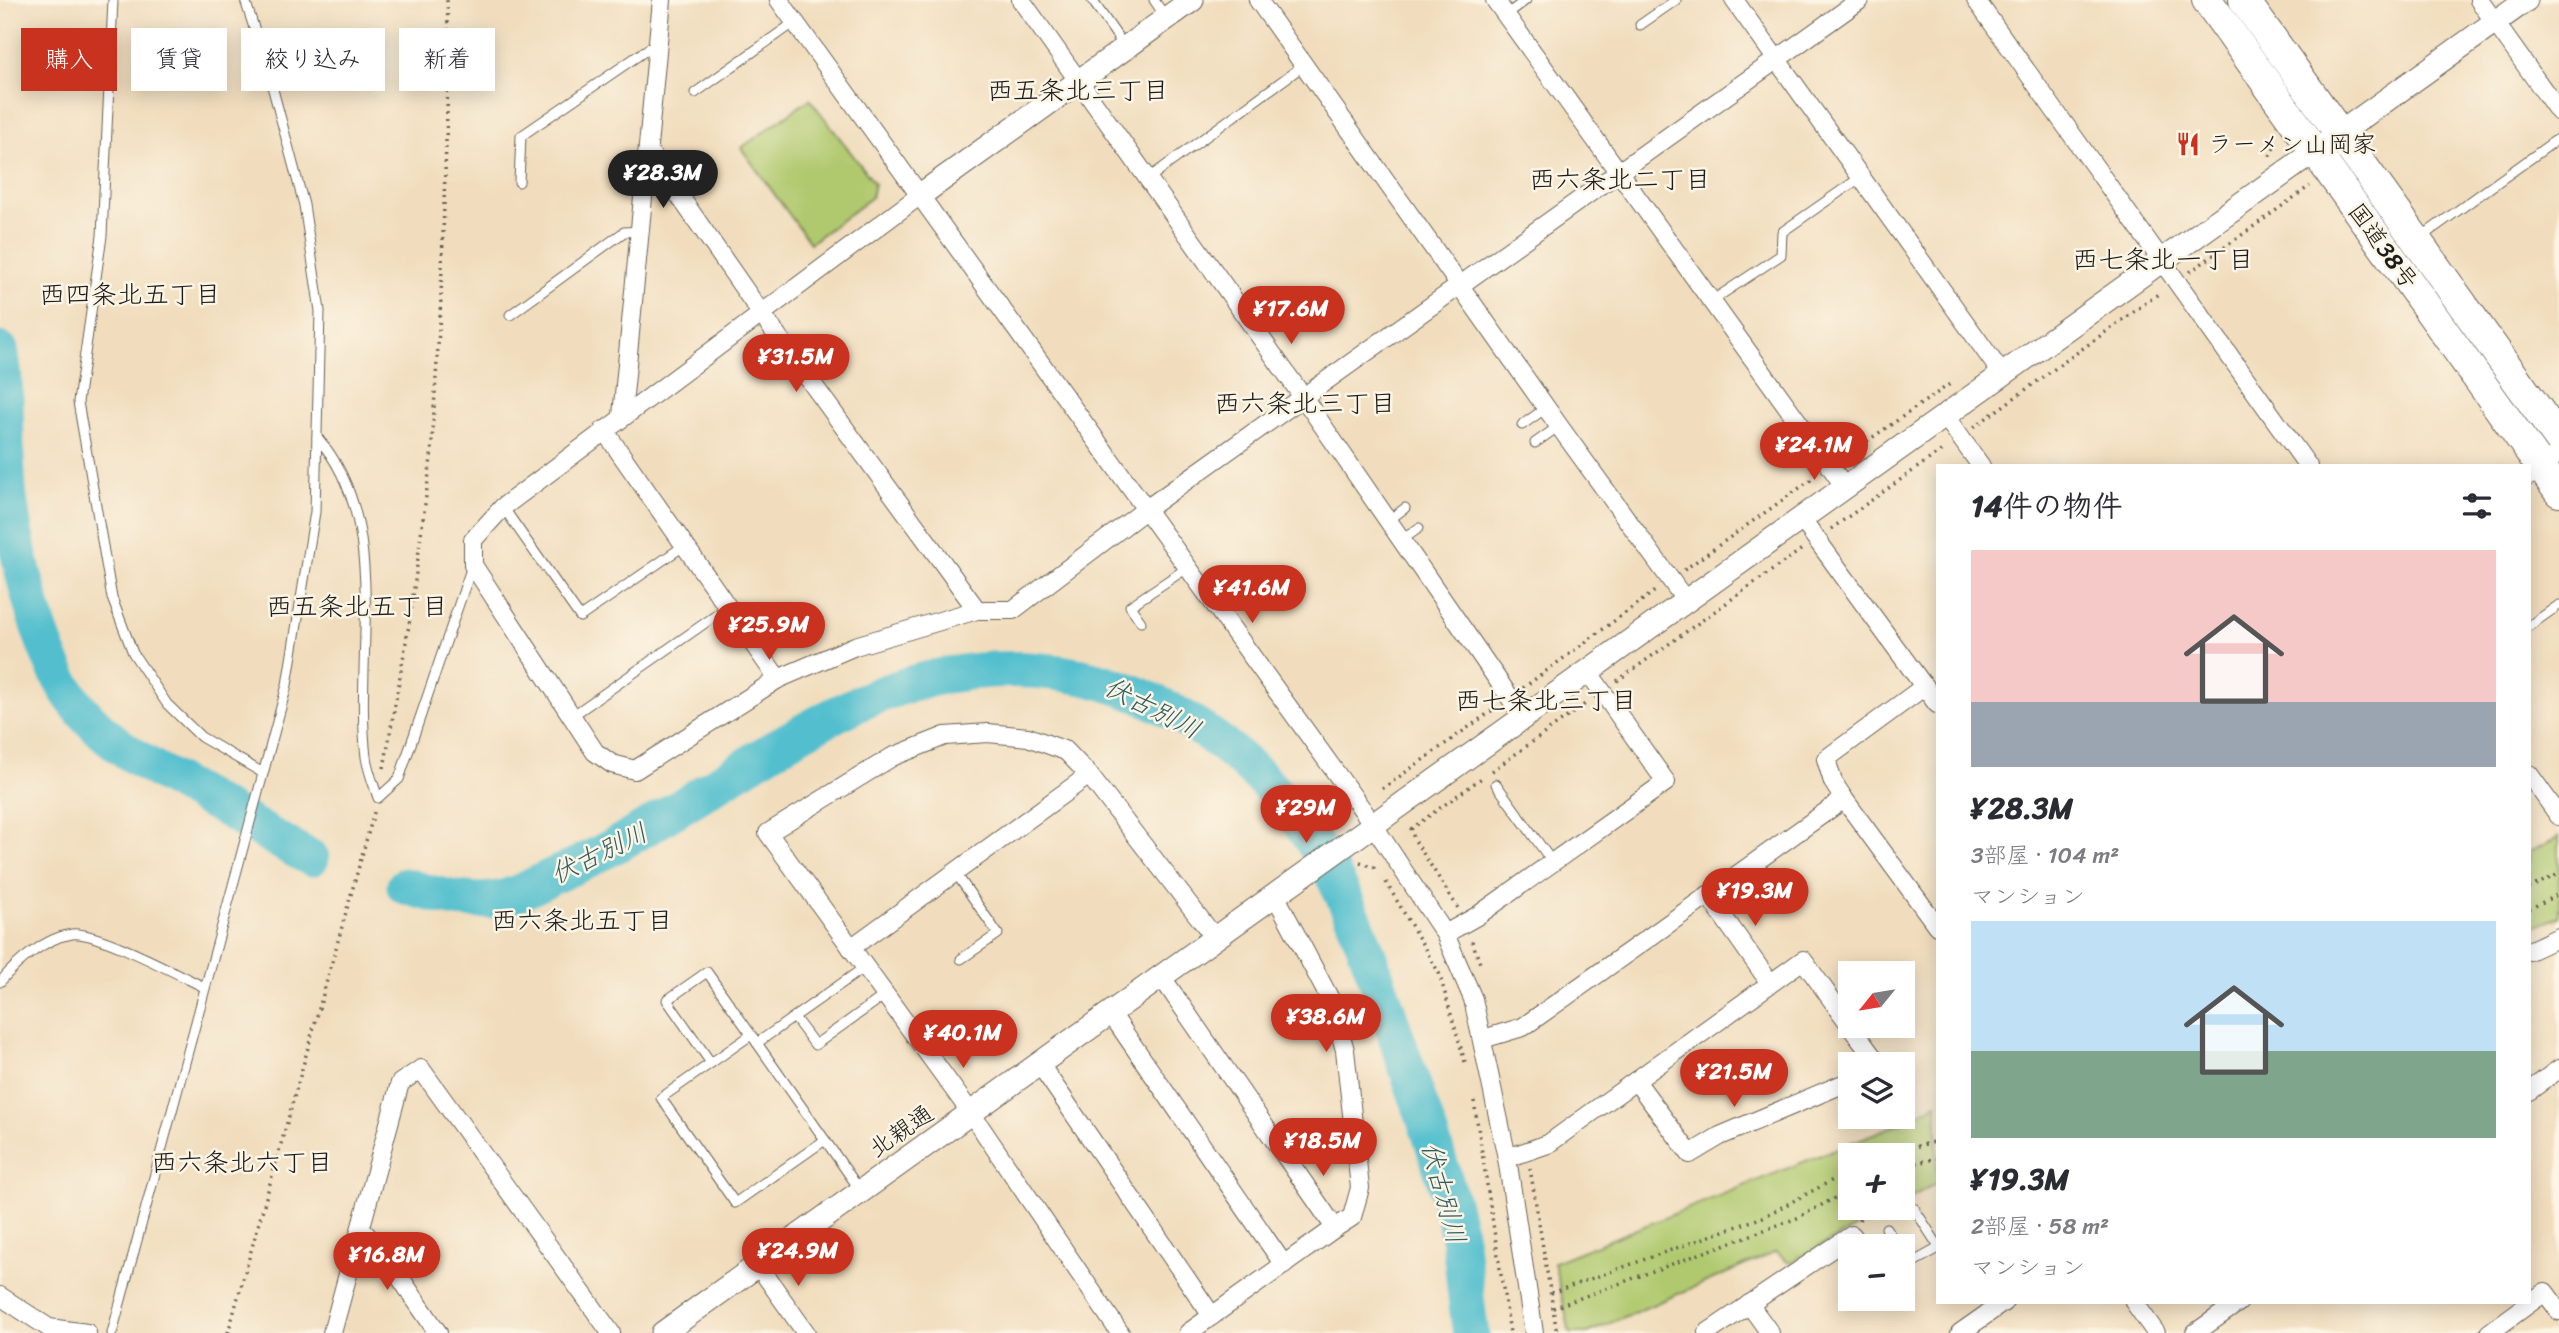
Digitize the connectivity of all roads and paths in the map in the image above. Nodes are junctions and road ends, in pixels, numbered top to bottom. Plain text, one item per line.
1 (113, 0) edge
2 (245, 0) edge
3 (662, 0) edge
4 (779, 0) edge
5 (1021, 0) edge
6 (1092, 0) edge
7 (1192, 0) edge
8 (1258, 0) edge
9 (1526, 0) edge
10 (1676, 0) edge
11 (1734, 0) edge
12 (1860, 0) edge
13 (1976, 0) edge
14 (2207, 0) edge
15 (2244, 0) edge
16 (2479, 0) edge
17 (2526, 0) edge
18 (1500, 7) edge
19 (1160, 9) edge
20 (795, 22) junction
21 (2495, 22) junction
22 (1640, 25) dead end
23 (659, 41) junction
24 (1125, 47) junction
25 (1777, 61) junction
26 (1304, 65) junction
27 (1079, 79) junction
28 (695, 93) dead end
29 (2559, 111) edge
30 (2340, 132) junction
31 (2559, 138) edge
32 (2314, 151) junction
33 (649, 152) junction
34 (1617, 172) junction
35 (1861, 177) junction
36 (1149, 178) junction
37 (519, 182) dead end
38 (2311, 186) dead end
39 (919, 196) junction
40 (642, 231) junction
41 (2417, 240) junction
42 (2161, 260) junction
43 (2176, 281) junction
44 (1460, 285) junction
45 (1710, 302) junction
46 (510, 315) dead end
47 (763, 316) junction
48 (2003, 374) junction
49 (1303, 397) junction
50 (1546, 408) junction
51 (622, 416) junction
52 (1945, 416) junction
53 (1522, 425) dead end
54 (1559, 426) junction
55 (604, 430) junction
56 (317, 437) junction
57 (1961, 437) junction
58 (2559, 439) edge
59 (1535, 443) dead end
60 (1980, 464) edge
61 (2307, 464) edge
62 (2543, 465) edge
63 (1845, 487) junction
64 (2559, 492) edge
65 (503, 507) junction
66 (1405, 509) dead end
67 (1145, 510) junction
68 (1801, 518) junction
69 (1388, 521) junction
70 (1419, 527) dead end
71 (1817, 539) junction
72 (1402, 540) junction
73 (685, 545) junction
74 (473, 565) junction
75 (1187, 568) junction
76 (1686, 601) junction
77 (2559, 605) edge
78 (728, 607) junction
79 (978, 610) junction
80 (1141, 622) dead end
81 (2531, 625) edge
82 (1588, 673) junction
83 (778, 679) junction
84 (1602, 692) junction
85 (1933, 694) edge
86 (572, 716) junction
87 (1524, 718) junction
88 (262, 773) junction
89 (1089, 775) junction
90 (2531, 777) edge
91 (1496, 785) dead end
92 (1844, 799) junction
93 (2559, 816) edge
94 (1372, 823) junction
95 (1411, 829) dead end
96 (1553, 863) junction
97 (1374, 867) dead end
98 (955, 872) junction
99 (2559, 874) edge
100 (2531, 887) edge
101 (2559, 894) edge
102 (1275, 895) junction
103 (1708, 895) junction
104 (2531, 908) edge
105 (1936, 925) edge
106 (1445, 934) junction
107 (2559, 937) edge
108 (1215, 938) junction
109 (851, 948) junction
110 (2531, 950) edge
111 (961, 959) dead end
112 (865, 967) junction
113 (1161, 976) junction
114 (0, 982) edge
115 (1770, 984) junction
116 (204, 987) junction
117 (885, 995) junction
118 (1838, 1008) edge
119 (1110, 1012) junction
120 (794, 1017) junction
121 (754, 1039) junction
122 (1483, 1039) junction
123 (711, 1063) junction
124 (1039, 1063) junction
125 (1465, 1063) dead end
126 (2559, 1069) edge
127 (1636, 1081) junction
128 (1838, 1087) edge
129 (1472, 1088) dead end
130 (2531, 1090) edge
131 (971, 1113) junction
132 (825, 1140) junction
133 (1936, 1141) edge
134 (1915, 1147) edge
135 (1507, 1158) junction
136 (1936, 1158) edge
137 (1915, 1164) edge
138 (1838, 1177) edge
139 (860, 1192) junction
140 (1838, 1196) edge
141 (1915, 1210) edge
142 (1335, 1228) junction
143 (1886, 1228) dead end
144 (361, 1229) junction
145 (1890, 1234) edge
146 (1838, 1244) edge
147 (1936, 1244) edge
148 (1936, 1247) edge
149 (1915, 1261) edge
150 (758, 1265) junction
151 (1284, 1265) junction
152 (1550, 1293) dead end
153 (0, 1296) edge
154 (2531, 1303) edge
155 (1749, 1304) junction
156 (1999, 1304) edge
157 (2135, 1304) edge
158 (2236, 1304) edge
159 (2529, 1304) edge
160 (1553, 1308) dead end
161 (2559, 1311) edge
162 (1212, 1316) junction
163 (87, 1333) edge
164 (112, 1333) edge
165 (332, 1333) edge
166 (438, 1333) edge
167 (611, 1333) edge
168 (663, 1333) edge
169 (806, 1333) edge
170 (1120, 1333) edge
171 (1188, 1333) edge
172 (1510, 1333) edge
173 (1534, 1333) edge
174 (1707, 1333) edge
175 (1770, 1333) edge
176 (1960, 1333) edge
177 (2156, 1333) edge
178 (2196, 1333) edge
179 (2489, 1333) edge

1 - 88 lane
2 - 56 lane
3 - 23 street
4 - 20 street
5 - 27 street
6 - 24 lane
7 - 19 street
8 - 26 street
9 - 18 lane
10 - 22 lane
11 - 25 street
12 - 25 street
13 - 42 street
14 - 32 highway, 国道38号
15 - 30 highway, 国道38号
16 - 21 street
17 - 21 street, 北親通
18 - 34 street
19 - 24 street
20 - 28 lane
20 - 39 street
21 - 29 street
21 - 30 street, 北親通
23 - 33 street
23 - 37 lane
24 - 27 street
25 - 34 street
25 - 35 street
26 - 36 lane
26 - 44 street
27 - 36 street
27 - 39 street
30 - 32 street, 北親通
30 - 41 highway, 国道38号
31 - 41 lane
32 - 42 street, 北親通
32 - 62 highway, 国道38号
33 - 40 street
33 - 47 street
34 - 44 street
34 - 45 street
35 - 45 lane
35 - 48 street
36 - 49 street
38 - 43 path
39 - 47 street
39 - 67 street
40 - 46 lane
40 - 51 street
41 - 58 highway, 国道38号
42 - 43 street
42 - 48 street, 北親通
43 - 57 path
43 - 61 street
44 - 49 street
44 - 50 street
45 - 63 street
47 - 51 street
47 - 79 street
48 - 52 street, 北親通
49 - 67 street
49 - 69 street
50 - 53 lane
50 - 54 street
51 - 55 street
52 - 57 street
52 - 63 street, 北親通
54 - 59 lane
54 - 76 street
55 - 65 street
55 - 73 street
56 - 74 lane
56 - 88 lane
57 - 60 street
57 - 71 path
62 - 64 highway, 国道38号
63 - 68 street, 北親通
65 - 73 lane
65 - 74 street
66 - 69 lane
67 - 75 street
67 - 79 street
68 - 71 street
68 - 76 street, 北親通
69 - 72 street
70 - 72 lane
71 - 84 path
71 - 85 street
72 - 87 street
73 - 78 street
74 - 86 street
75 - 80 lane
75 - 94 street
76 - 82 street, 北親通
77 - 81 lane
78 - 83 street
78 - 86 lane
79 - 83 street
82 - 84 street
82 - 87 street, 北親通
83 - 86 street
84 - 95 path
84 - 96 street
85 - 92 street
87 - 94 street, 北親通
88 - 116 lane
89 - 98 street
89 - 108 street
89 - 109 street
90 - 93 street
91 - 96 lane
92 - 103 street
92 - 105 street
94 - 102 street, 北親通
94 - 106 street
96 - 106 street
97 - 125 path
98 - 109 street
98 - 111 lane
99 - 100 path
101 - 104 path
102 - 108 street, 北親通
102 - 142 street
103 - 115 street
103 - 122 street
106 - 122 street
107 - 110 street
108 - 113 street, 北親通
109 - 112 street
112 - 117 street
112 - 120 lane
113 - 119 street, 北親通
113 - 142 street
114 - 116 lane
115 - 118 street
115 - 127 street
116 - 164 lane
117 - 120 lane
117 - 131 street
119 - 124 street, 北親通
119 - 151 street
120 - 121 lane
121 - 123 lane
121 - 123 lane
121 - 132 lane
122 - 135 street
123 - 132 lane
124 - 131 street, 北親通
124 - 162 street
126 - 130 street
127 - 128 street
127 - 135 street
129 - 172 path
131 - 139 street, 北親通
131 - 170 street
132 - 139 lane
133 - 134 path
135 - 173 street
136 - 137 path
138 - 152 path
139 - 150 street, 北親通
140 - 160 path
141 - 147 lane
142 - 151 street
143 - 145 lane
144 - 165 street
144 - 166 street
144 - 167 street
146 - 155 street
148 - 149 lane
150 - 168 street, 北親通
150 - 169 street
151 - 162 street
153 - 163 street
154 - 161 street
155 - 174 street
155 - 175 street
156 - 176 street
157 - 177 street
158 - 178 street
159 - 179 street
162 - 171 street

